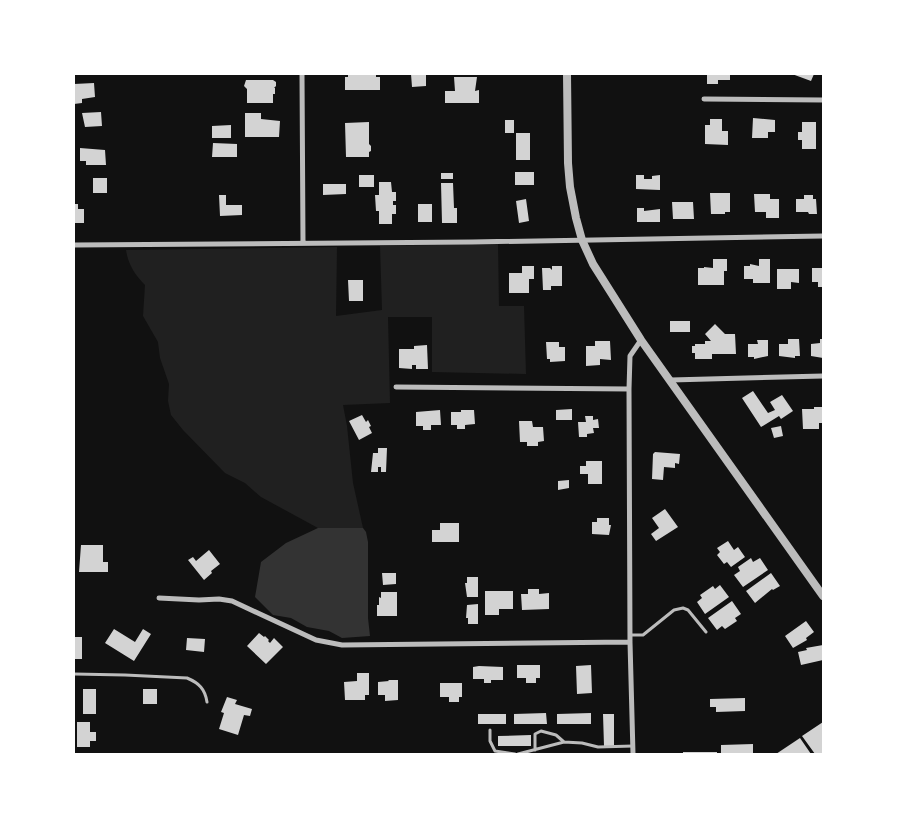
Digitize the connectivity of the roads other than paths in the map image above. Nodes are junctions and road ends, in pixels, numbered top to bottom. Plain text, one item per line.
1 (302, 74) edge
2 (567, 74) edge
3 (704, 99) dead end
4 (823, 100) edge
5 (823, 236) edge
6 (582, 240) junction
7 (303, 243) junction
8 (74, 245) edge
9 (642, 340) junction
10 (823, 376) edge
11 (671, 380) junction
12 (396, 387) dead end
13 (629, 389) junction
14 (823, 596) edge
15 (159, 598) dead end
16 (706, 632) dead end
17 (630, 635) junction
18 (630, 642) junction
19 (74, 674) edge
20 (207, 702) dead end
21 (490, 730) dead end
22 (564, 742) junction
23 (633, 746) junction
24 (535, 750) junction
25 (516, 754) edge
26 (634, 754) edge

1 - 7 street
2 - 6 street
3 - 4 street
5 - 6 street
6 - 7 street
6 - 9 street
7 - 8 street
9 - 11 street
9 - 13 street
10 - 11 street
11 - 14 street
12 - 13 street
13 - 17 street
15 - 18 street
16 - 17 lane
17 - 18 street
18 - 23 street
19 - 20 lane
21 - 25 lane
22 - 23 lane
22 - 24 lane
22 - 24 lane
23 - 26 street
24 - 25 lane

